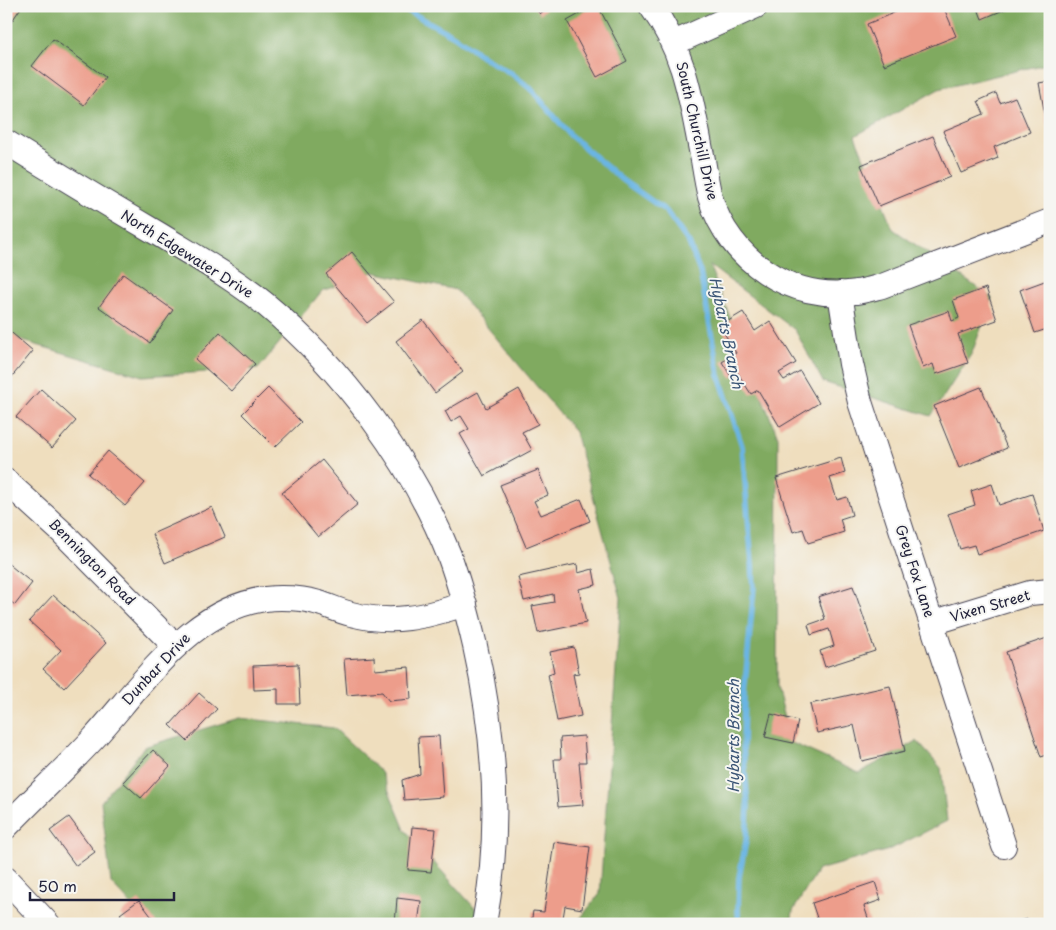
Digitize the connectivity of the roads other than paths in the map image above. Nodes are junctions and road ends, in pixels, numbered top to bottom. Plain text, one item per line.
1 (652, 6) edge
2 (756, 6) edge
3 (674, 43) junction
4 (6, 142) edge
5 (1050, 221) edge
6 (840, 293) junction
7 (6, 482) edge
8 (1050, 591) edge
9 (465, 604) junction
10 (932, 624) junction
11 (175, 646) junction
12 (6, 826) edge
13 (1004, 846) dead end
14 (6, 879) edge
15 (48, 924) edge
16 (484, 924) edge

1 - 3 street, South Churchill Drive
2 - 3 street
3 - 6 street, South Churchill Drive
4 - 9 street, North Edgewater Drive
5 - 6 street, South Churchill Drive
6 - 10 street, Grey Fox Lane
7 - 11 street, Bennington Road
8 - 10 street, Vixen Street
9 - 11 street, Dunbar Drive
9 - 16 street, North Edgewater Drive
10 - 13 street, Grey Fox Lane
11 - 12 street, Dunbar Drive
14 - 15 street

